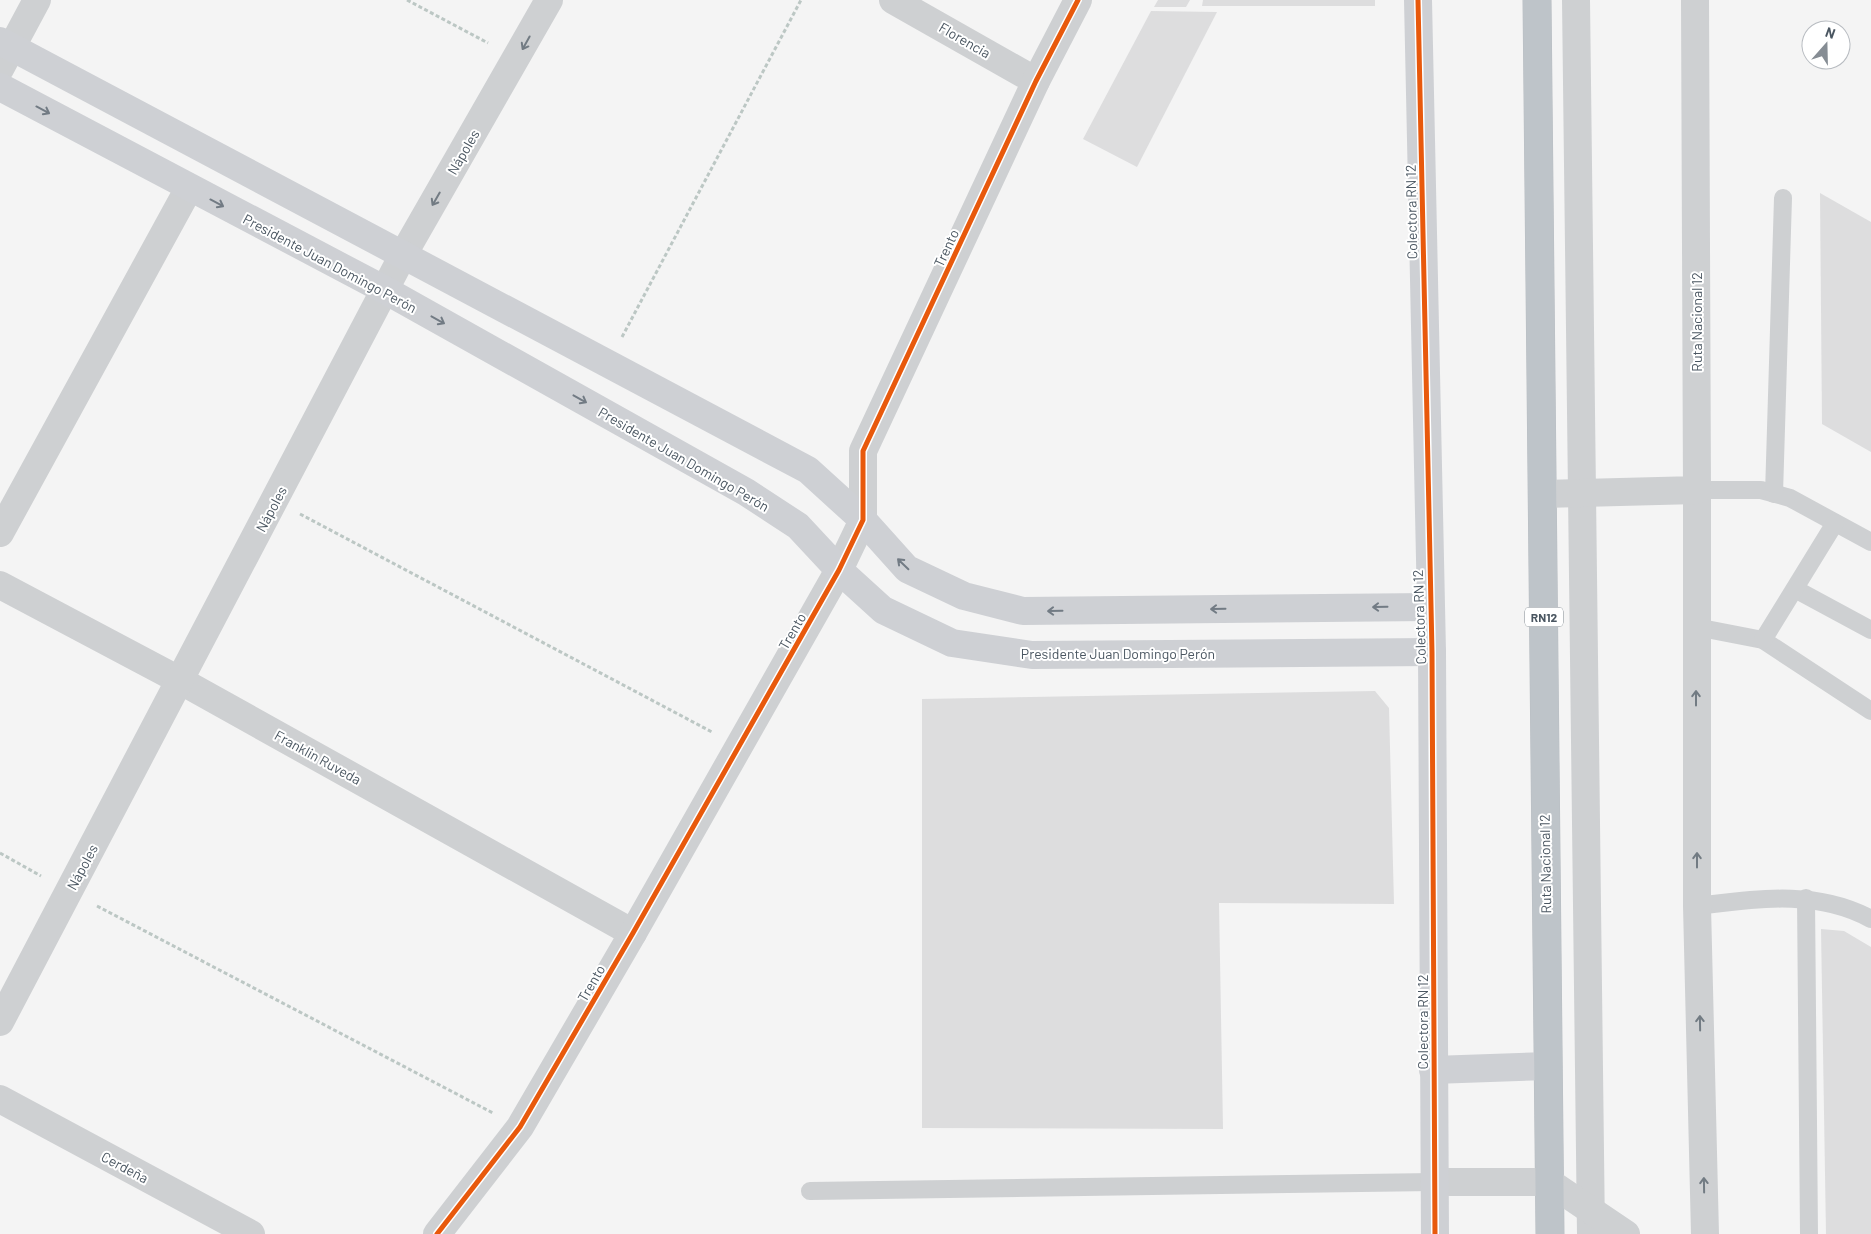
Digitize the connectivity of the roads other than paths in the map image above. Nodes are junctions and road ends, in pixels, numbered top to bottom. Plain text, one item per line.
1 (37, 0) edge
2 (549, 0) edge
3 (893, 0) edge
4 (1078, 0) edge
5 (1418, 0) edge
6 (1537, 0) edge
7 (1576, 0) edge
8 (1695, 0) edge
9 (4, 52) edge
10 (1036, 81) junction
11 (0, 87) edge
12 (189, 188) junction
13 (1783, 198) dead end
14 (403, 255) junction
15 (384, 290) junction
16 (1696, 490) junction
17 (1543, 494) junction
18 (1774, 494) junction
19 (863, 520) junction
20 (1835, 523) junction
21 (0, 533) edge
22 (1871, 542) edge
23 (839, 570) junction
24 (0, 586) edge
25 (1795, 589) junction
26 (1429, 607) junction
27 (1696, 627) junction
28 (1871, 630) edge
29 (1763, 640) junction
30 (1432, 652) junction
31 (181, 681) junction
32 (1871, 711) edge
33 (1806, 898) junction
34 (1697, 906) junction
35 (1871, 919) edge
36 (633, 933) junction
37 (0, 1022) edge
38 (1548, 1066) junction
39 (1433, 1070) junction
40 (0, 1099) edge
41 (1434, 1182) junction
42 (1549, 1182) junction
43 (810, 1190) dead end
44 (251, 1234) edge
45 (437, 1234) edge
46 (1435, 1234) edge
47 (1550, 1234) edge
48 (1590, 1234) edge
49 (1626, 1234) edge
50 (1705, 1234) edge
51 (1809, 1234) edge

1 - 9 street
2 -> 14 street, Nápoles
3 - 10 street, Florencia
4 - 10 street, Trento
5 - 26 main road, Colectora RN 12
6 - 17 highway, Ruta Nacional 12 / RN12
7 - 48 street
8 - 16 street, Ruta Nacional 12
9 - 14 main road
10 - 19 street, Trento
11 -> 12 main road, Presidente Juan Domingo Perón
12 -> 15 main road, Presidente Juan Domingo Perón
12 - 21 street
13 - 18 lane
14 - 15 street, Nápoles
14 - 19 main road
15 -> 23 main road, Presidente Juan Domingo Perón
15 - 31 street, Nápoles
16 - 17 street
16 - 18 lane
16 - 27 street, Ruta Nacional 12
17 - 38 highway, Ruta Nacional 12 / RN12
18 - 20 lane
19 - 23 street, Trento
26 -> 19 main road
20 - 22 lane
20 - 25 lane
23 - 30 main road, Presidente Juan Domingo Perón
23 - 36 street, Trento
24 - 31 street, Franklin Ruveda
25 - 28 lane
25 - 29 lane
26 - 30 main road, Colectora RN 12
27 - 29 lane
34 -> 27 street, Ruta Nacional 12
29 - 32 lane
30 - 39 main road, Colectora RN 12
31 - 36 street, Franklin Ruveda
31 - 37 street, Nápoles
33 - 34 lane
33 - 35 lane
33 - 51 lane
50 -> 34 street, Ruta Nacional 12
36 - 45 street, Trento
38 - 39 main road
38 - 42 highway, Ruta Nacional 12 / RN12
39 - 41 main road, Colectora RN 12
40 - 44 street, Cerdeña
41 - 42 street
41 - 43 lane
41 - 46 main road, Colectora RN 12
42 - 47 highway, Ruta Nacional 12 / RN12
42 - 49 street

